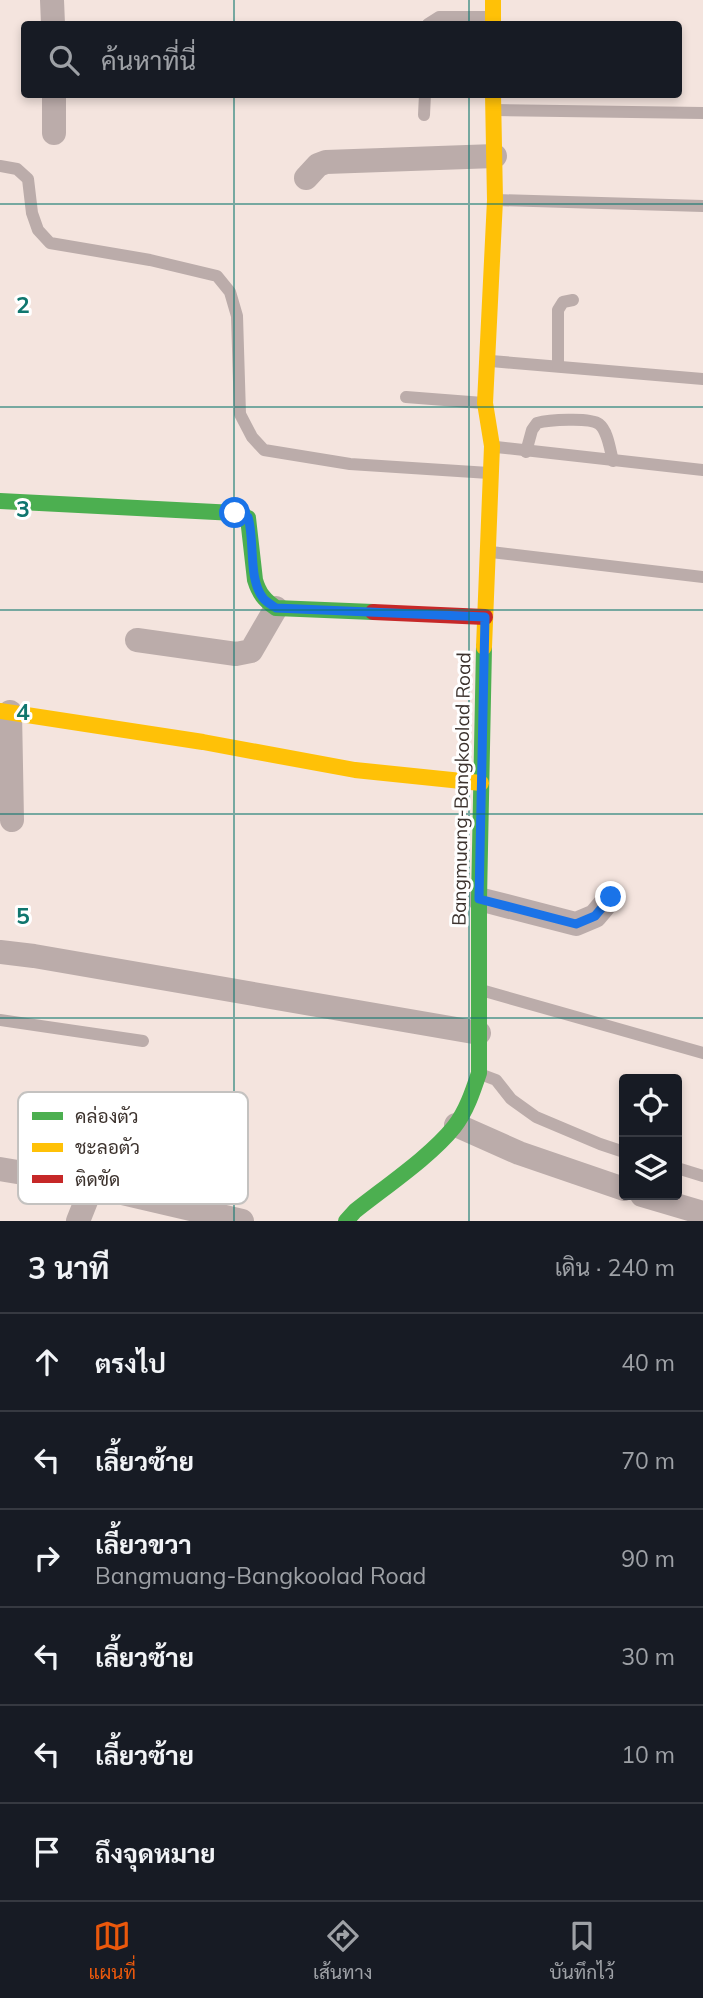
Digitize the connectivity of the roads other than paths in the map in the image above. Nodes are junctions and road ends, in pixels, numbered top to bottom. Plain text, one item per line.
1 (52, 0) edge
2 (493, 0) edge
3 (53, 21) edge
4 (433, 21) edge
5 (493, 21) edge
6 (54, 98) edge
7 (425, 98) edge
8 (493, 102) edge
9 (703, 113) edge
10 (424, 115) dead end
11 (54, 133) dead end
12 (495, 156) junction
13 (0, 166) edge
14 (306, 178) dead end
15 (495, 200) junction
16 (703, 206) edge
17 (573, 300) dead end
18 (488, 360) junction
19 (558, 366) junction
20 (703, 379) edge
21 (406, 397) dead end
22 (485, 403) junction
23 (492, 446) junction
24 (526, 452) junction
25 (613, 461) junction
26 (703, 470) edge
27 (491, 473) junction
28 (0, 501) edge
29 (489, 552) junction
30 (703, 577) edge
31 (276, 608) junction
32 (485, 617) junction
33 (137, 640) dead end
34 (5, 712) edge
35 (481, 783) junction
36 (12, 820) dead end
37 (611, 897) dead end
38 (479, 899) junction
39 (0, 952) edge
40 (478, 989) junction
41 (0, 1020) edge
42 (479, 1033) junction
43 (143, 1041) dead end
44 (703, 1053) edge
45 (479, 1073) junction
46 (456, 1125) junction
47 (619, 1150) edge
48 (0, 1169) edge
49 (682, 1170) edge
50 (18, 1172) edge
51 (703, 1177) edge
52 (619, 1187) edge
53 (659, 1200) edge
54 (85, 1204) edge
55 (169, 1204) edge
56 (703, 1213) edge
57 (78, 1221) edge
58 (242, 1221) edge
59 (346, 1221) edge

1 - 3 street
2 - 5 street
4 - 5 lane
6 - 11 street
7 - 10 lane
8 - 9 lane
8 - 12 street, Bangmuang-Bangkoolad Road
12 - 14 street
12 - 15 street, Bangmuang-Bangkoolad Road
13 - 27 lane
15 - 16 lane
15 - 18 street, Bangmuang-Bangkoolad Road
17 - 19 lane
18 - 19 lane
18 - 22 street, Bangmuang-Bangkoolad Road
19 - 20 lane
21 - 22 lane
22 - 23 street, Bangmuang-Bangkoolad Road
23 - 24 lane
23 - 27 street, Bangmuang-Bangkoolad Road
24 - 25 lane
24 - 25 lane
25 - 26 lane
27 - 29 street, Bangmuang-Bangkoolad Road
28 - 31 street
29 - 30 lane
29 - 32 street, Bangmuang-Bangkoolad Road
31 - 32 street
31 - 33 street
32 - 35 street, Bangmuang-Bangkoolad Road
34 - 35 street
34 - 36 street
35 - 38 street, Bangmuang-Bangkoolad Road
37 - 38 street
38 - 40 street, Bangmuang-Bangkoolad Road
39 - 42 street
40 - 42 street, Bangmuang-Bangkoolad Road
40 - 44 lane
41 - 43 lane
42 - 45 street, Bangmuang-Bangkoolad Road
45 - 46 street, Bangmuang-Bangkoolad Road
45 - 47 lane
46 - 52 street
46 - 59 street, Bangmuang-Bangkoolad Road
48 - 50 street
49 - 51 lane
53 - 56 street
54 - 57 street
55 - 58 street

